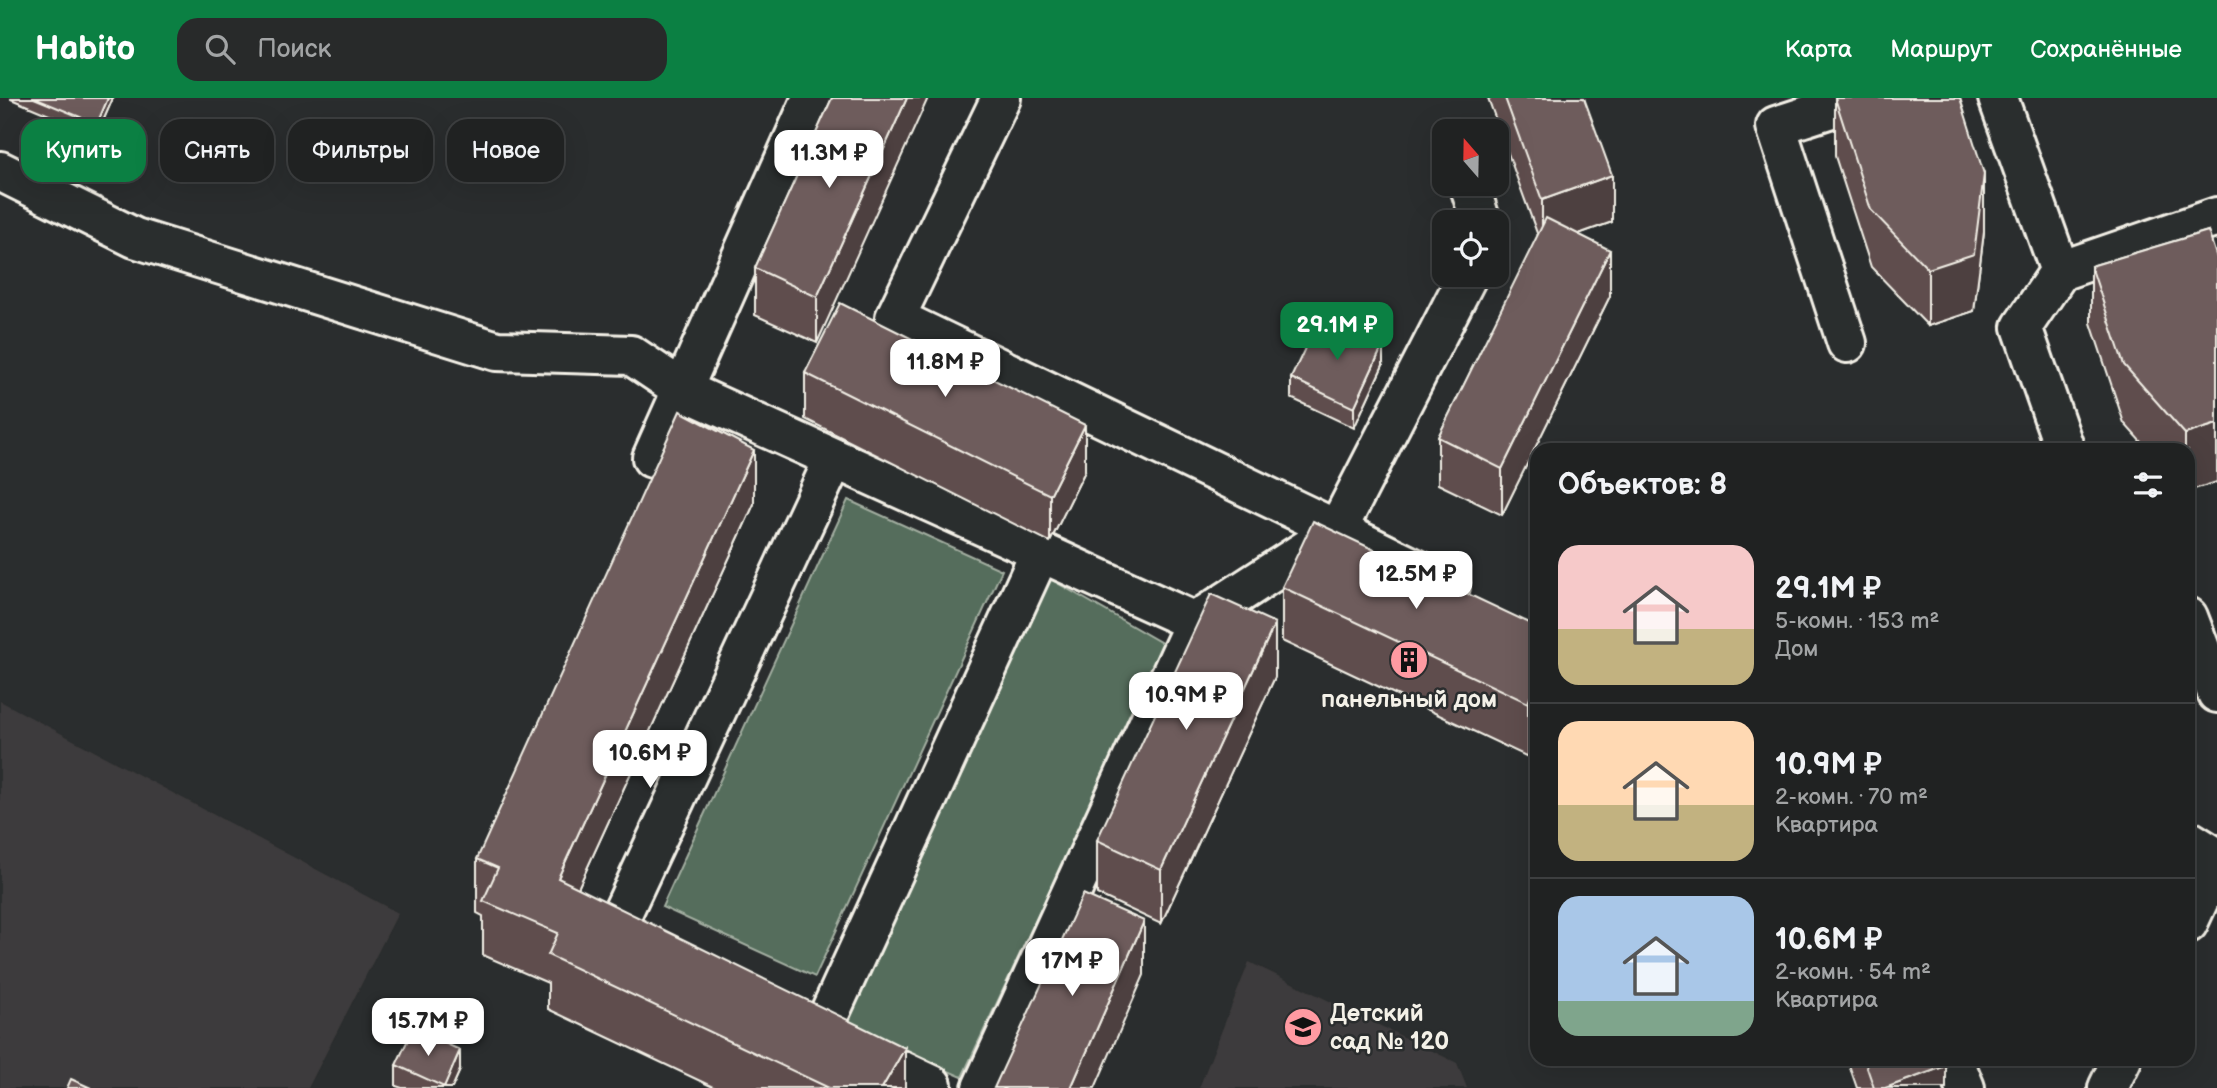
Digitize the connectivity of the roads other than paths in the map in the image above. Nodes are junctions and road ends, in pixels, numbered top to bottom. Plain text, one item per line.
1 (812, 98) edge
2 (1001, 98) edge
3 (1862, 98) edge
4 (1998, 98) edge
5 (0, 171) edge
6 (2217, 217) edge
7 (2060, 271) junction
8 (1462, 287) edge
9 (1847, 343) dead end
10 (683, 390) junction
11 (2063, 443) edge
12 (652, 458) dead end
13 (834, 459) junction
14 (1337, 530) junction
15 (1041, 551) junction
16 (1478, 600) edge
17 (1195, 622) junction
18 (2195, 635) edge
19 (2217, 693) edge
20 (2195, 845) edge
21 (2217, 860) edge
22 (2195, 908) edge
23 (661, 958) edge
24 (760, 1004) edge
25 (821, 1032) junction
26 (2119, 1066) edge
27 (932, 1084) dead end
28 (982, 1088) edge
29 (2108, 1088) edge

1 - 10 lane
2 - 14 lane
3 - 9 lane
4 - 7 lane
5 - 10 lane
6 - 7 lane
7 - 11 lane
8 - 14 lane
10 - 12 lane
10 - 13 lane
13 - 15 lane
13 - 23 lane
14 - 16 lane
14 - 17 lane
15 - 17 lane
15 - 25 lane
17 - 28 lane
18 - 19 lane
20 - 21 lane
21 - 22 lane
24 - 25 lane
25 - 27 lane
26 - 29 lane

